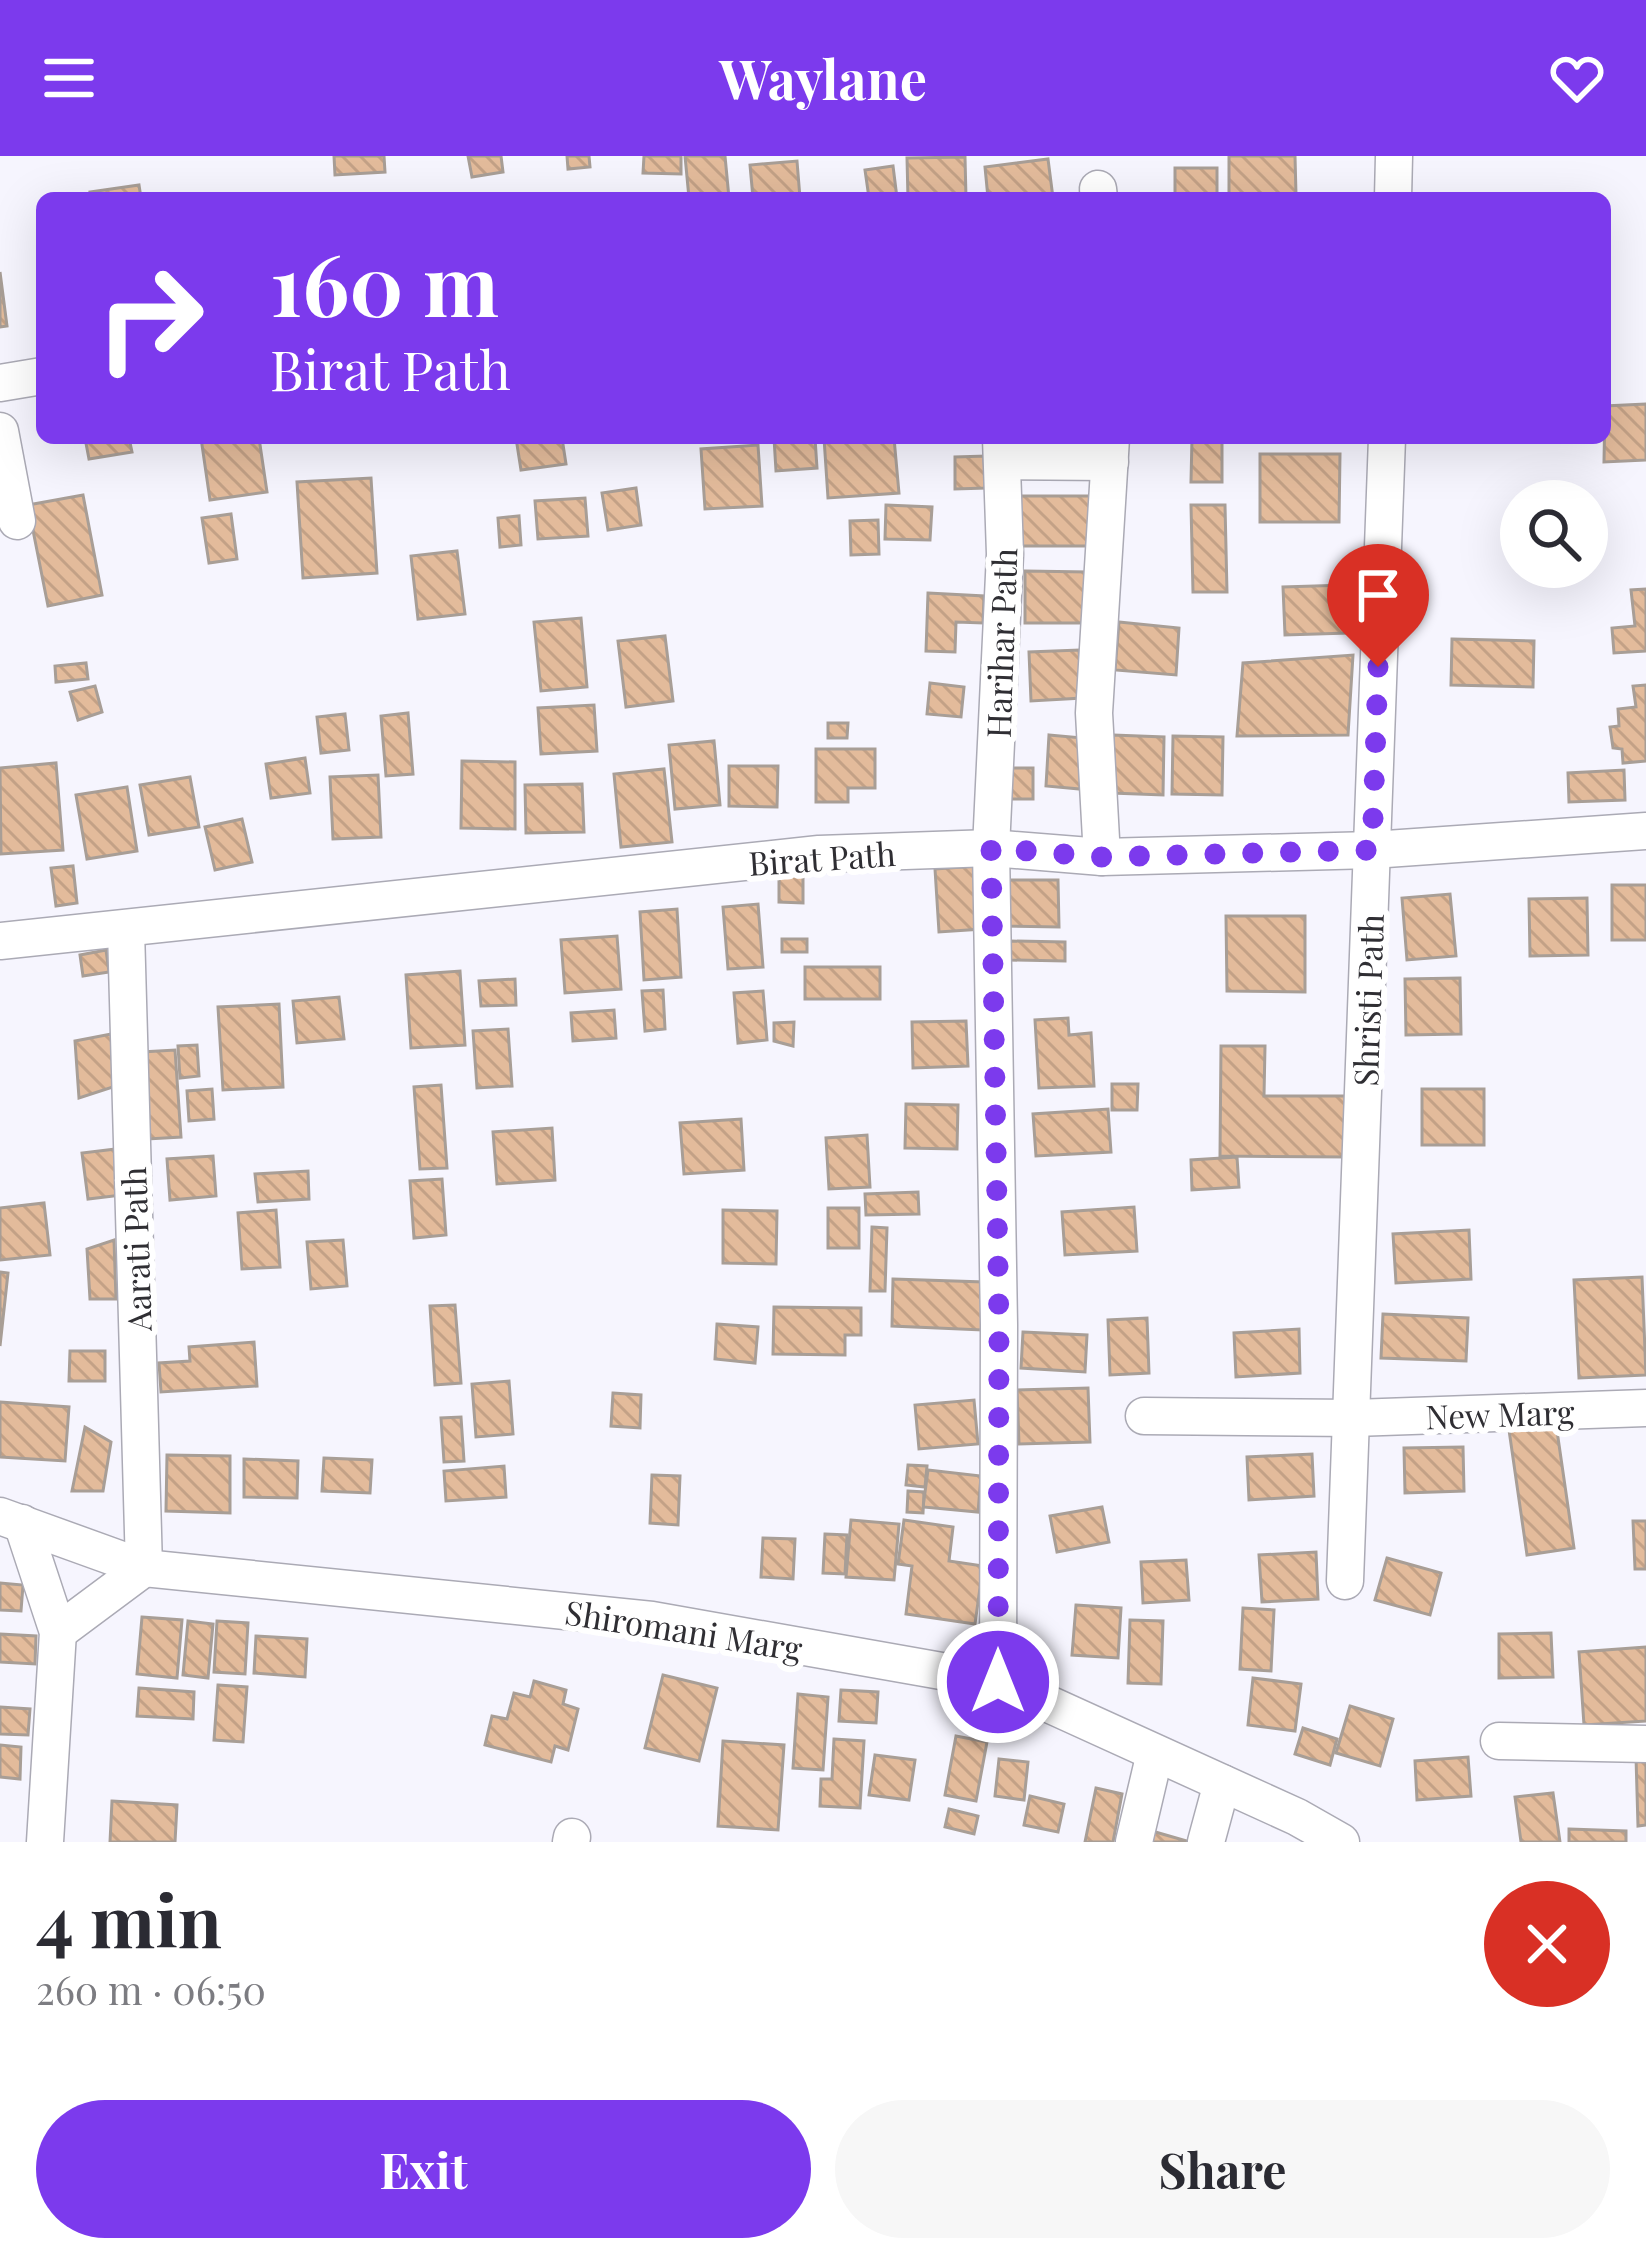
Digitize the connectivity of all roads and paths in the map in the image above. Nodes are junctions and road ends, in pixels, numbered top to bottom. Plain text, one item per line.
1 (1394, 156) edge
2 (1393, 192) edge
3 (36, 377) edge
4 (0, 383) edge
5 (0, 430) edge
6 (1387, 444) edge
7 (1001, 450) edge
8 (1111, 450) edge
9 (17, 521) dead end
10 (1646, 831) edge
11 (991, 848) junction
12 (1372, 850) junction
13 (1102, 857) junction
14 (126, 930) junction
15 (0, 941) edge
16 (1646, 1408) edge
17 (1144, 1416) dead end
18 (1354, 1418) junction
19 (11, 1519) edge
20 (144, 1568) junction
21 (1345, 1582) dead end
22 (58, 1632) junction
23 (998, 1682) junction
24 (1499, 1741) dead end
25 (1646, 1744) edge
26 (1155, 1753) junction
27 (1222, 1783) junction
28 (45, 1842) edge
29 (1134, 1842) edge
30 (1206, 1842) edge
31 (1341, 1842) edge

1 - 2 street
3 - 4 street
5 - 9 street
6 - 12 street, Shristi Path
7 - 8 street
7 - 11 street, Harihar Path
8 - 13 street
10 - 12 street, Birat Path
11 - 13 street, Birat Path
11 - 14 street, Birat Path
11 - 23 street, Harihar Path
12 - 13 street, Birat Path
12 - 18 street, Shristi Path
14 - 15 street, Birat Path
14 - 20 street, Aarati Path
16 - 18 street, New Marg
17 - 18 street, New Marg
18 - 21 street, Shristi Path
19 - 20 street, Shiromani Marg
19 - 22 street
20 - 22 street
20 - 23 street, Shiromani Marg
22 - 28 street
23 - 26 street, Shiromani Marg
24 - 25 street
26 - 27 street, Shiromani Marg
26 - 29 street
27 - 30 street
27 - 31 street, Shiromani Marg

